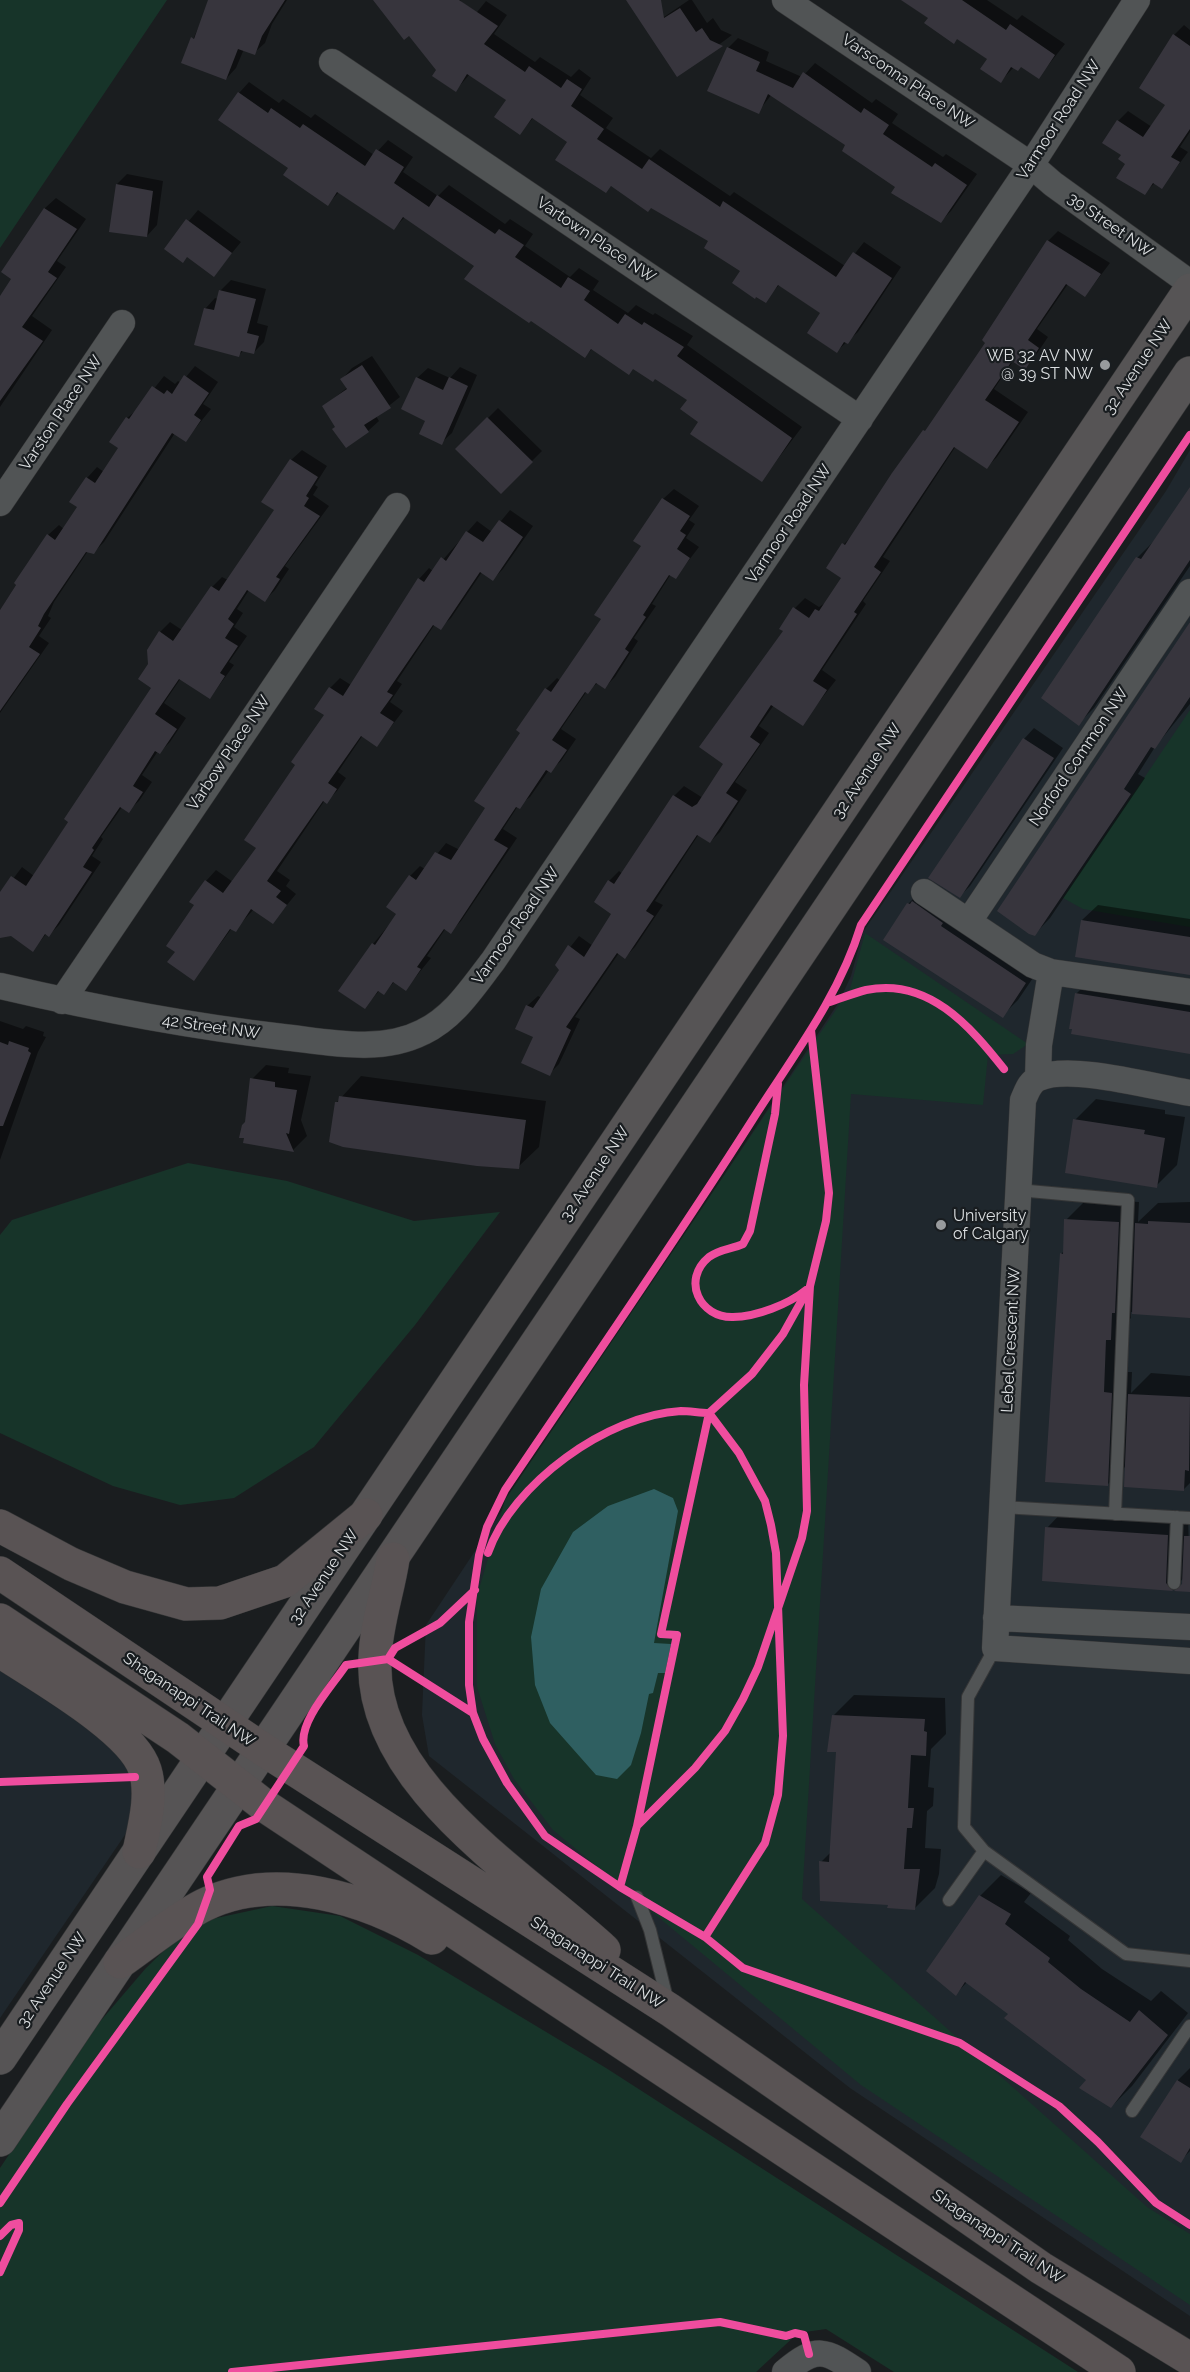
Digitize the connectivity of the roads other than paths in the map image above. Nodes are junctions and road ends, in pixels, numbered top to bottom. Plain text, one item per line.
1 (785, 0) edge
2 (1137, 0) edge
3 (332, 62) dead end
4 (1031, 165) junction
5 (1190, 283) edge
6 (1190, 290) edge
7 (122, 323) dead end
8 (1190, 373) edge
9 (860, 419) junction
10 (0, 503) edge
11 (397, 506) dead end
12 (1190, 592) edge
13 (924, 892) dead end
14 (969, 921) junction
15 (1051, 972) junction
16 (0, 986) edge
17 (1190, 992) edge
18 (62, 1001) junction
19 (423, 1032) joint
20 (1038, 1078) junction
21 (1190, 1093) edge
22 (1018, 1191) junction
23 (1002, 1507) junction
24 (1115, 1514) junction
25 (366, 1515) junction
26 (1184, 1518) edge
27 (0, 1526) edge
28 (393, 1559) junction
29 (0, 1573) edge
30 (1174, 1583) dead end
31 (996, 1618) junction
32 (0, 1620) edge
33 (1190, 1627) edge
34 (994, 1648) junction
35 (0, 1651) edge
36 (1190, 1661) edge
37 (225, 1724) junction
38 (264, 1750) junction
39 (203, 1757) junction
40 (239, 1785) junction
41 (984, 1851) junction
42 (139, 1852) junction
43 (637, 1897) dead end
44 (949, 1900) dead end
45 (1190, 1960) edge
46 (120, 1962) junction
47 (670, 2010) junction
48 (1190, 2026) edge
49 (603, 2031) junction
50 (0, 2058) edge
51 (1132, 2111) dead end
52 (0, 2140) edge
53 (1190, 2359) edge
54 (785, 2372) edge
55 (858, 2372) edge
56 (1119, 2372) edge

1 - 4 street, Varsconna Place NW
2 - 4 street, Varmoor Road NW
3 - 9 street, Vartown Place NW
4 - 5 street, 39 Street NW
4 - 9 street, Varmoor Road NW
6 - 25 main road, 32 Avenue NW
7 - 10 street, Varston Place NW
8 - 28 main road
9 - 19 street, Varmoor Road NW
11 - 18 street, Varbow Place NW
12 - 14 street, Norford Common NW
13 - 14 street
14 - 15 street
15 - 17 street
15 - 20 street
16 - 18 street, 42 Street NW
18 - 19 street, 42 Street NW
20 - 21 street
20 - 22 street, Lebel Crescent NW
22 - 23 street, Lebel Crescent NW
22 - 24 lane
23 - 24 lane
23 - 31 street, Lebel Crescent NW
24 - 26 lane
25 - 27 main road
25 - 37 main road, 32 Avenue NW
26 - 30 lane
28 - 38 main road
28 - 47 main road
29 - 37 main road, Shaganappi Trail NW
31 - 33 street
31 - 34 street, Lebel Crescent NW
32 - 39 main road
34 - 36 street
34 - 41 lane
35 - 42 main road
37 - 38 main road, Shaganappi Trail NW
37 - 39 main road, 32 Avenue NW
38 - 40 main road
38 - 47 main road, Shaganappi Trail NW
39 - 40 main road
39 - 42 main road, 32 Avenue NW
40 - 46 main road
40 - 49 main road
41 - 44 lane
41 - 45 lane
42 - 50 main road, 32 Avenue NW
43 - 47 lane
46 - 49 main road
46 - 52 main road
47 - 53 main road, Shaganappi Trail NW
48 - 51 lane
49 - 56 main road
54 - 55 street

